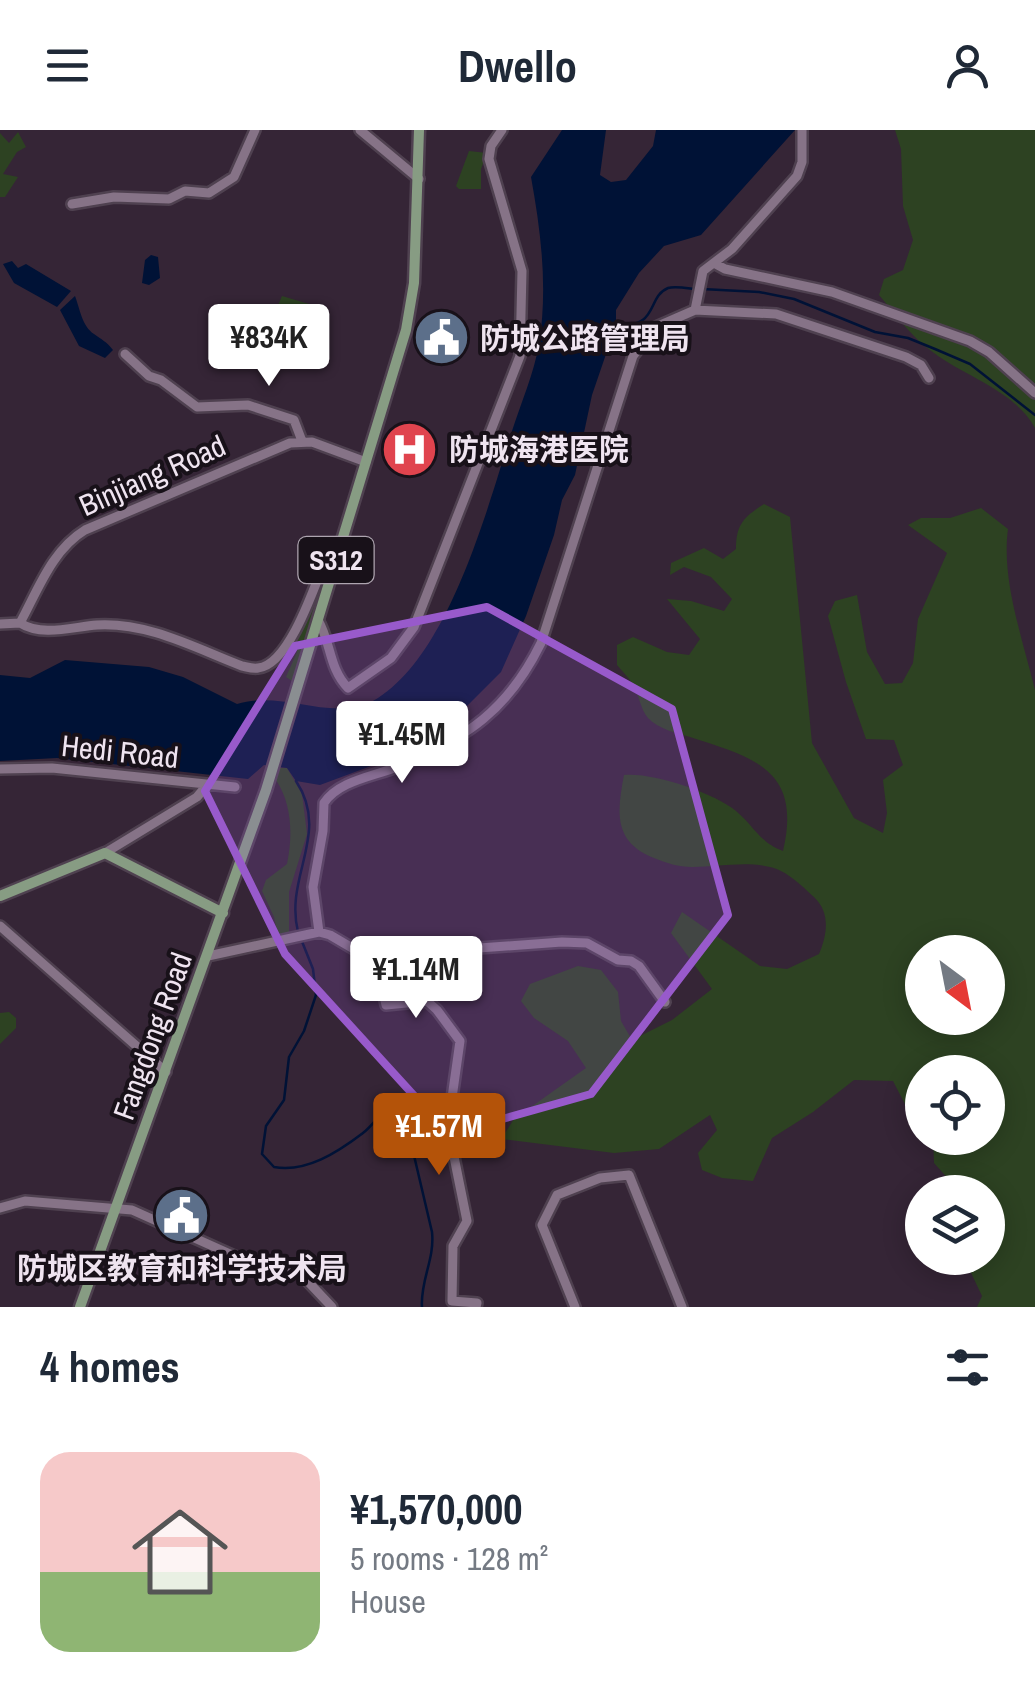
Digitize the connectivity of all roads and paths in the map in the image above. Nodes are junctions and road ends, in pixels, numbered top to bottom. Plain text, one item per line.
1 (256, 130) edge
2 (360, 130) edge
3 (419, 130) edge
4 (502, 130) edge
5 (802, 130) edge
6 (418, 179) junction
7 (72, 204) dead end
8 (714, 263) junction
9 (694, 310) junction
10 (125, 354) dead end
11 (929, 378) dead end
12 (1035, 392) edge
13 (302, 441) junction
14 (366, 462) junction
15 (342, 542) junction
16 (318, 620) junction
17 (0, 624) edge
18 (20, 624) junction
19 (0, 770) edge
20 (207, 785) junction
21 (235, 787) dead end
22 (106, 853) junction
23 (0, 896) edge
24 (224, 914) junction
25 (0, 926) edge
26 (319, 932) junction
27 (208, 956) junction
28 (376, 962) junction
29 (665, 1002) dead end
30 (166, 1072) junction
31 (0, 1208) edge
32 (116, 1209) junction
33 (80, 1307) edge
34 (332, 1307) edge
35 (476, 1307) edge
36 (575, 1307) edge
37 (682, 1307) edge

1 - 7 street
2 - 6 street
3 - 6 main road, S312
4 - 16 street
5 - 8 street
6 - 14 main road, S312
8 - 9 street
8 - 12 street
9 - 11 street
9 - 26 street
10 - 13 street
13 - 14 street
13 - 18 street, Binjiang Road
14 - 15 main road, S312
15 - 16 main road, S312
15 - 18 street
16 - 24 main road, Fangdong Road / S312
17 - 18 street
19 - 20 street, Hedi Road
20 - 21 street, Hedi Road
20 - 22 street
22 - 23 main road
22 - 24 main road
24 - 27 main road, Fangdong Road
25 - 30 street
26 - 27 street
26 - 28 street
27 - 30 main road, Fangdong Road
28 - 29 street
28 - 35 street
30 - 32 main road, Fangdong Road
31 - 32 street
32 - 33 main road, Fangdong Road
32 - 34 street
36 - 37 street

